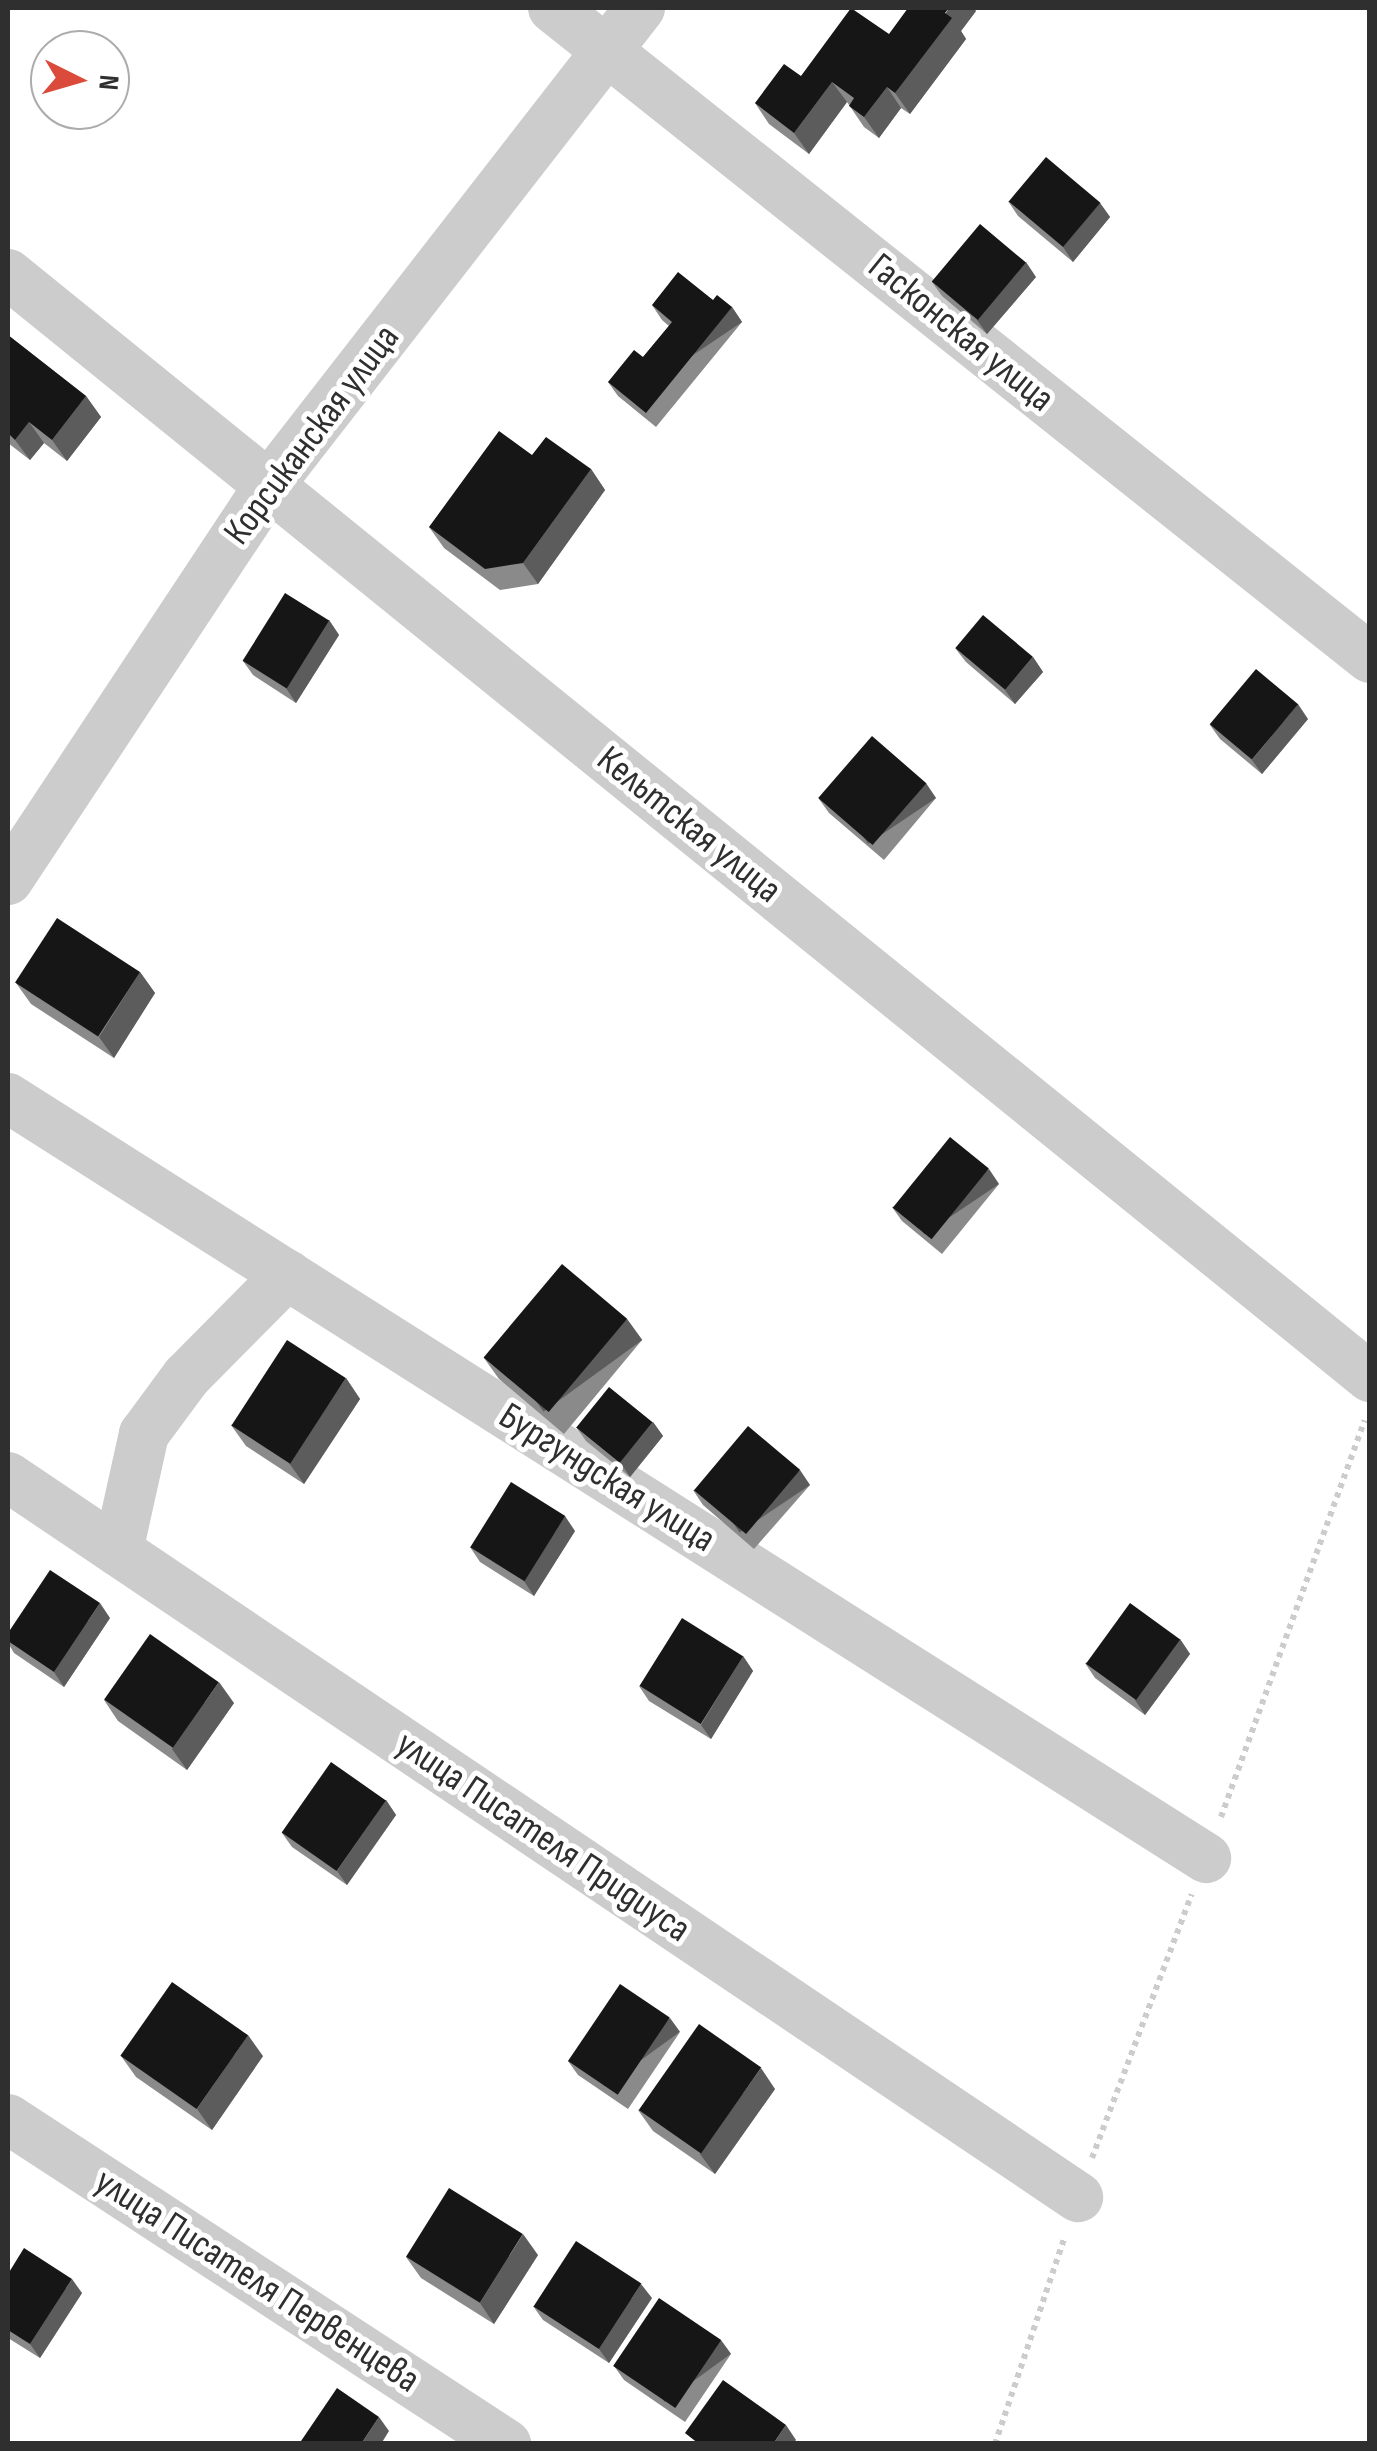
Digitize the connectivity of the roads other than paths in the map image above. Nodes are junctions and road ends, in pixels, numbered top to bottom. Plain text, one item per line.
1 (553, 8) edge
2 (640, 8) edge
3 (606, 50) junction
4 (8, 274) edge
5 (270, 484) junction
6 (1370, 658) edge
7 (8, 880) edge
8 (8, 1098) edge
9 (287, 1275) junction
10 (1370, 1376) edge
11 (8, 1477) edge
12 (118, 1552) junction
13 (1206, 1858) road end
14 (8, 2119) edge
15 (1078, 2197) road end
16 (506, 2444) edge

1 - 3 street, Гасконская улица
2 - 3 street, Корсиканская улица
3 - 5 street, Корсиканская улица
3 - 6 street, Гасконская улица
4 - 5 street, Кельтская улица
5 - 7 street, Корсиканская улица
5 - 10 street, Кельтская улица
8 - 9 street, Бургундская улица
9 - 12 street
9 - 13 street, Бургундская улица
11 - 12 street, улица Писателя Придиуса
12 - 15 street, улица Писателя Придиуса
14 - 16 street, улица Писателя Первенцева

